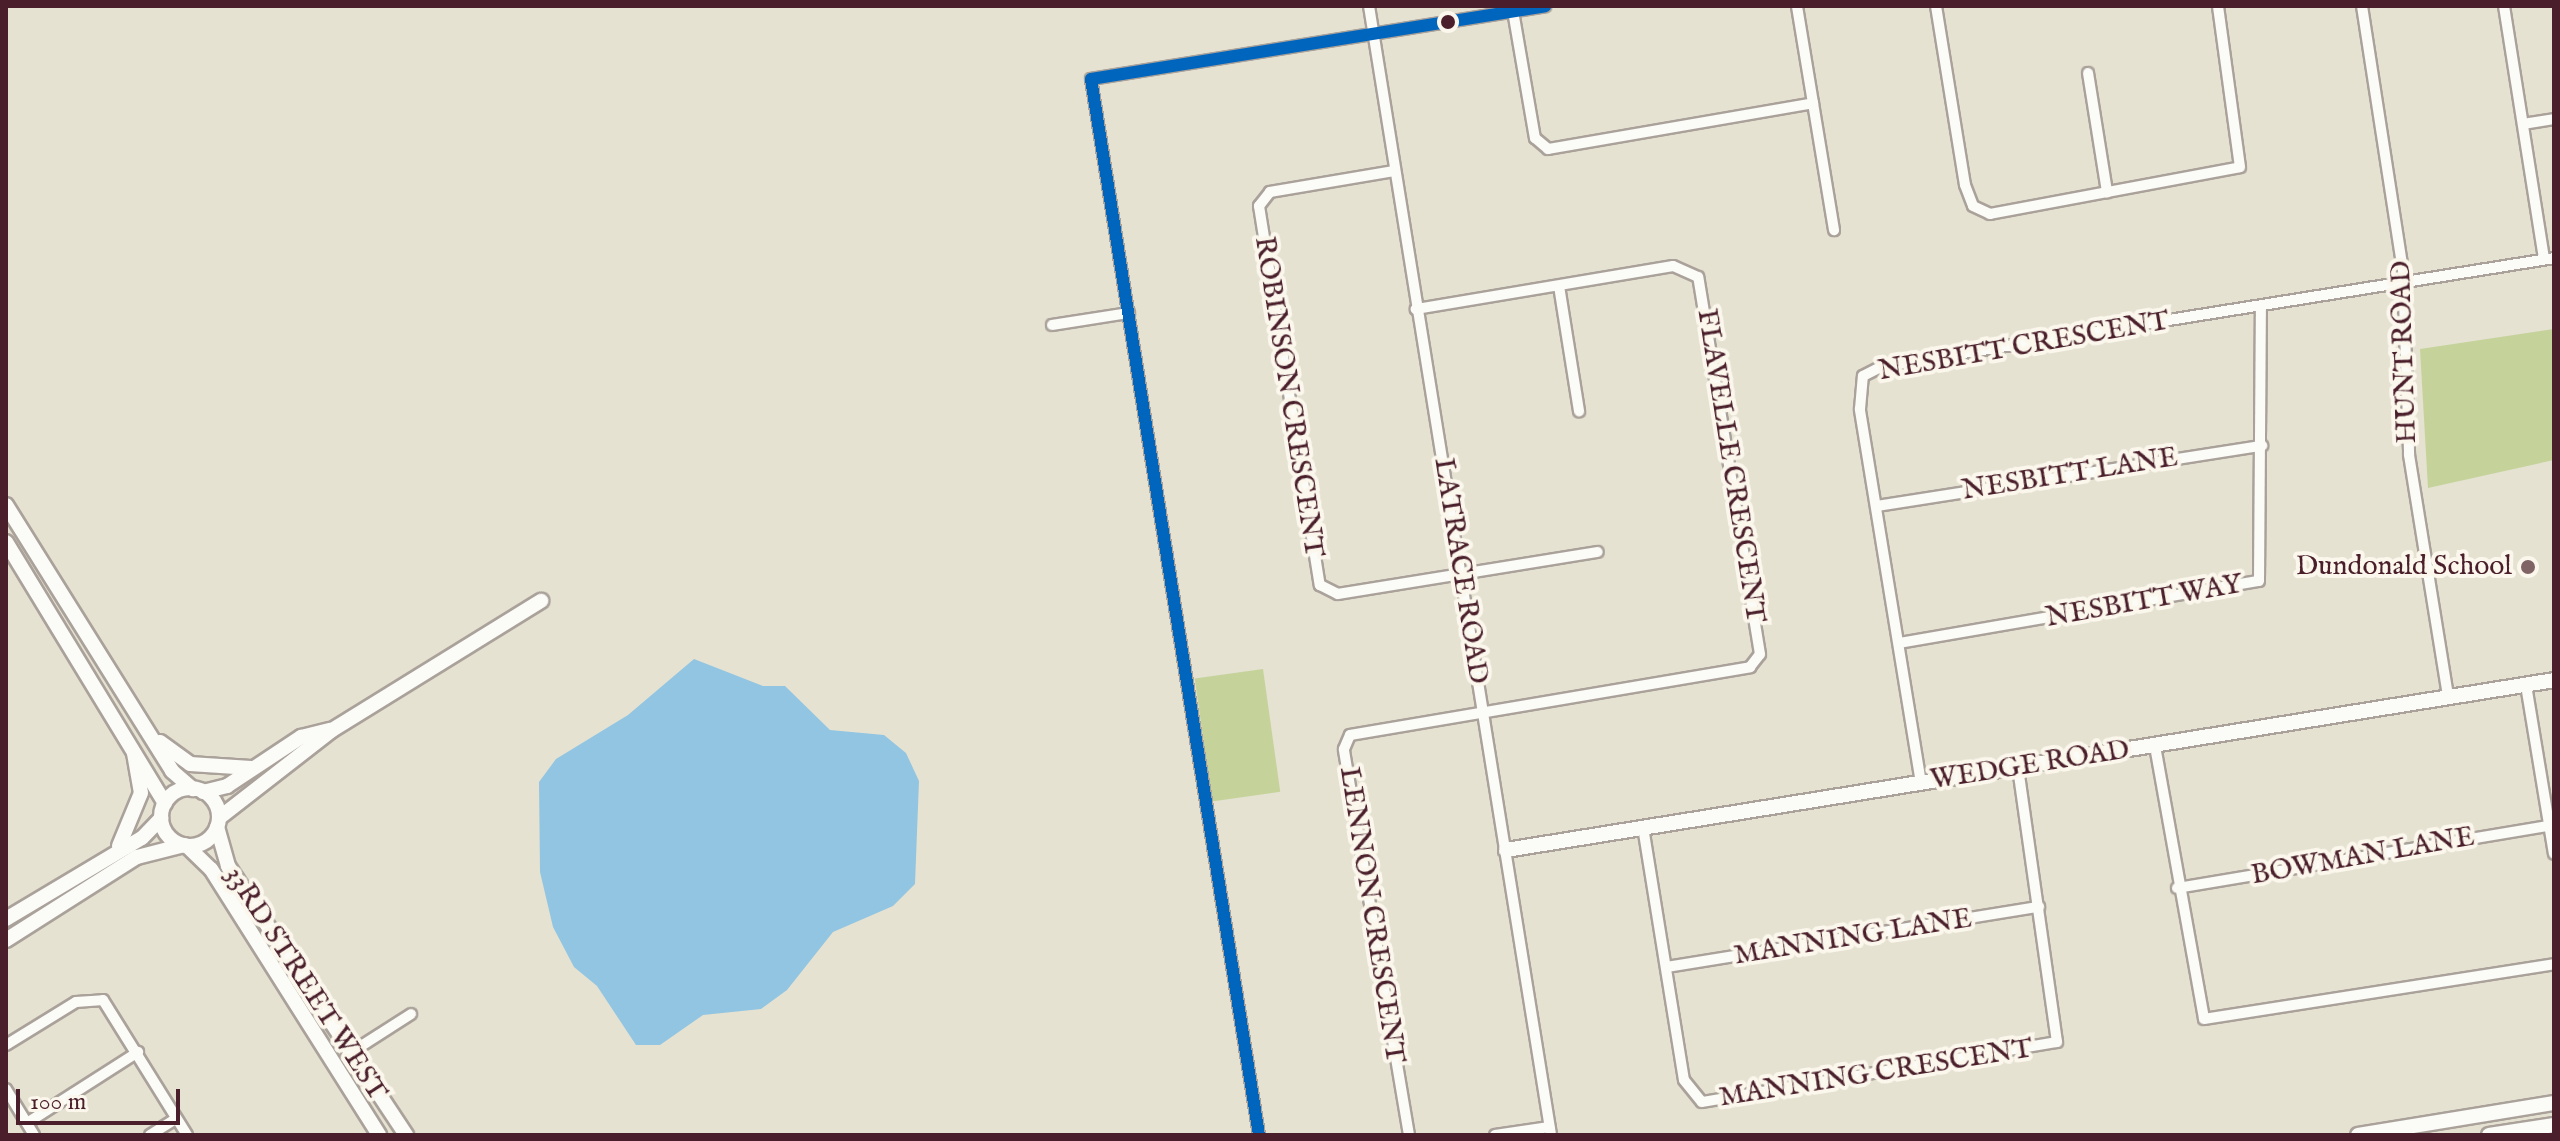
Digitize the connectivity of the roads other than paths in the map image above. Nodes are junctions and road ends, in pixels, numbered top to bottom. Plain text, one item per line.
1 (1369, 6) edge
2 (1545, 6) edge
3 (1797, 6) edge
4 (1936, 6) edge
5 (2218, 6) edge
6 (2362, 6) edge
7 (2504, 6) edge
8 (1513, 11) junction
9 (1373, 34) junction
10 (2088, 73) dead end
11 (1813, 103) junction
12 (2554, 119) edge
13 (2523, 124) junction
14 (1394, 171) junction
15 (2107, 192) junction
16 (1834, 230) dead end
17 (2549, 259) edge
18 (2403, 283) junction
19 (1559, 286) junction
20 (2261, 306) junction
21 (1416, 309) junction
22 (1129, 313) junction
23 (1052, 325) dead end
24 (1579, 411) dead end
25 (2262, 446) junction
26 (6, 505) edge
27 (1877, 506) junction
28 (6, 542) edge
29 (1598, 552) dead end
30 (1461, 575) junction
31 (541, 601) dead end
32 (1899, 643) junction
33 (2554, 680) edge
34 (2526, 685) junction
35 (2448, 697) junction
36 (1482, 709) junction
37 (332, 730) junction
38 (126, 735) junction
39 (155, 738) junction
40 (2155, 746) junction
41 (255, 768) junction
42 (2018, 768) junction
43 (1921, 783) junction
44 (198, 790) junction
45 (163, 810) junction
46 (218, 823) junction
47 (2552, 826) edge
48 (1643, 827) junction
49 (185, 846) junction
50 (1506, 850) junction
51 (111, 854) junction
52 (2554, 854) edge
53 (2177, 888) junction
54 (2039, 907) junction
55 (6, 919) edge
56 (6, 940) edge
57 (2554, 964) edge
58 (1667, 967) junction
59 (411, 1014) dead end
60 (6, 1045) edge
61 (138, 1052) junction
62 (347, 1055) junction
63 (6, 1089) edge
64 (2554, 1103) edge
65 (176, 1119) junction
66 (27, 1123) junction
67 (2554, 1125) edge
68 (1550, 1131) edge
69 (34, 1135) edge
70 (150, 1135) edge
71 (187, 1135) edge
72 (379, 1135) edge
73 (406, 1135) edge
74 (1259, 1135) edge
75 (1409, 1135) edge
76 (1495, 1135) edge
77 (2358, 1135) edge
78 (2489, 1135) edge

1 - 9 street, LATRACE ROAD
2 - 8 street
3 - 11 street
4 - 15 street
5 - 15 street
6 - 18 street, HUNT ROAD
7 - 13 street
8 - 9 street
8 - 11 street
9 - 14 street, LATRACE ROAD
9 - 22 street
10 - 15 street
11 - 16 street
12 - 13 street
13 - 17 street
14 - 21 street, LATRACE ROAD
14 - 30 street, ROBINSON CRESCENT
17 - 18 street, NESBITT CRESCENT
18 - 20 street, NESBITT CRESCENT
18 - 35 street, HUNT ROAD
19 - 21 street, FLAVELLE CRESCENT
19 - 24 street
19 - 36 street, FLAVELLE CRESCENT
20 - 25 street, NESBITT WAY
20 - 27 street, NESBITT CRESCENT
21 - 30 street, LATRACE ROAD
22 - 23 street
22 - 74 street
25 - 27 street, NESBITT LANE
25 - 32 street, NESBITT WAY
26 - 39 main road, 33RD STREET WEST
27 - 32 street, NESBITT CRESCENT
28 - 38 main road, 33RD STREET WEST
29 - 30 street, ROBINSON CRESCENT
30 - 36 street, LATRACE ROAD
31 - 37 main road
32 - 43 street, NESBITT CRESCENT
33 - 34 main road, WEDGE ROAD
34 - 35 main road, WEDGE ROAD
34 - 47 street
35 - 40 main road, WEDGE ROAD
36 - 50 street, LATRACE ROAD
36 - 75 street, LENNON CRESCENT
37 - 41 main road
37 - 46 main road
38 - 45 main road, 33RD STREET WEST
38 - 51 main road
39 - 41 main road
39 - 44 main road, 33RD STREET WEST
40 - 42 main road, WEDGE ROAD
40 - 53 street
41 - 44 main road
42 - 43 main road, WEDGE ROAD
42 - 54 street, MANNING CRESCENT
43 - 48 main road, WEDGE ROAD
44 - 45 main road
44 - 46 main road, 33RD STREET WEST
45 - 49 main road, 33RD STREET WEST
45 - 51 main road
46 - 49 main road, 33RD STREET WEST
46 - 62 main road, 33RD STREET WEST
47 - 52 street
47 - 53 street, BOWMAN LANE
48 - 50 main road, WEDGE ROAD
48 - 58 street, MANNING CRESCENT
49 - 56 main road
49 - 72 main road, 33RD STREET WEST
50 - 68 street, LATRACE ROAD
51 - 55 main road
53 - 57 street
54 - 58 street, MANNING LANE
54 - 58 street, MANNING CRESCENT
59 - 62 street
60 - 61 street
61 - 65 street
61 - 66 street
62 - 73 main road, 33RD STREET WEST
63 - 66 street
64 - 77 main road
65 - 70 street
65 - 71 street
66 - 69 street
67 - 78 main road
68 - 76 street

